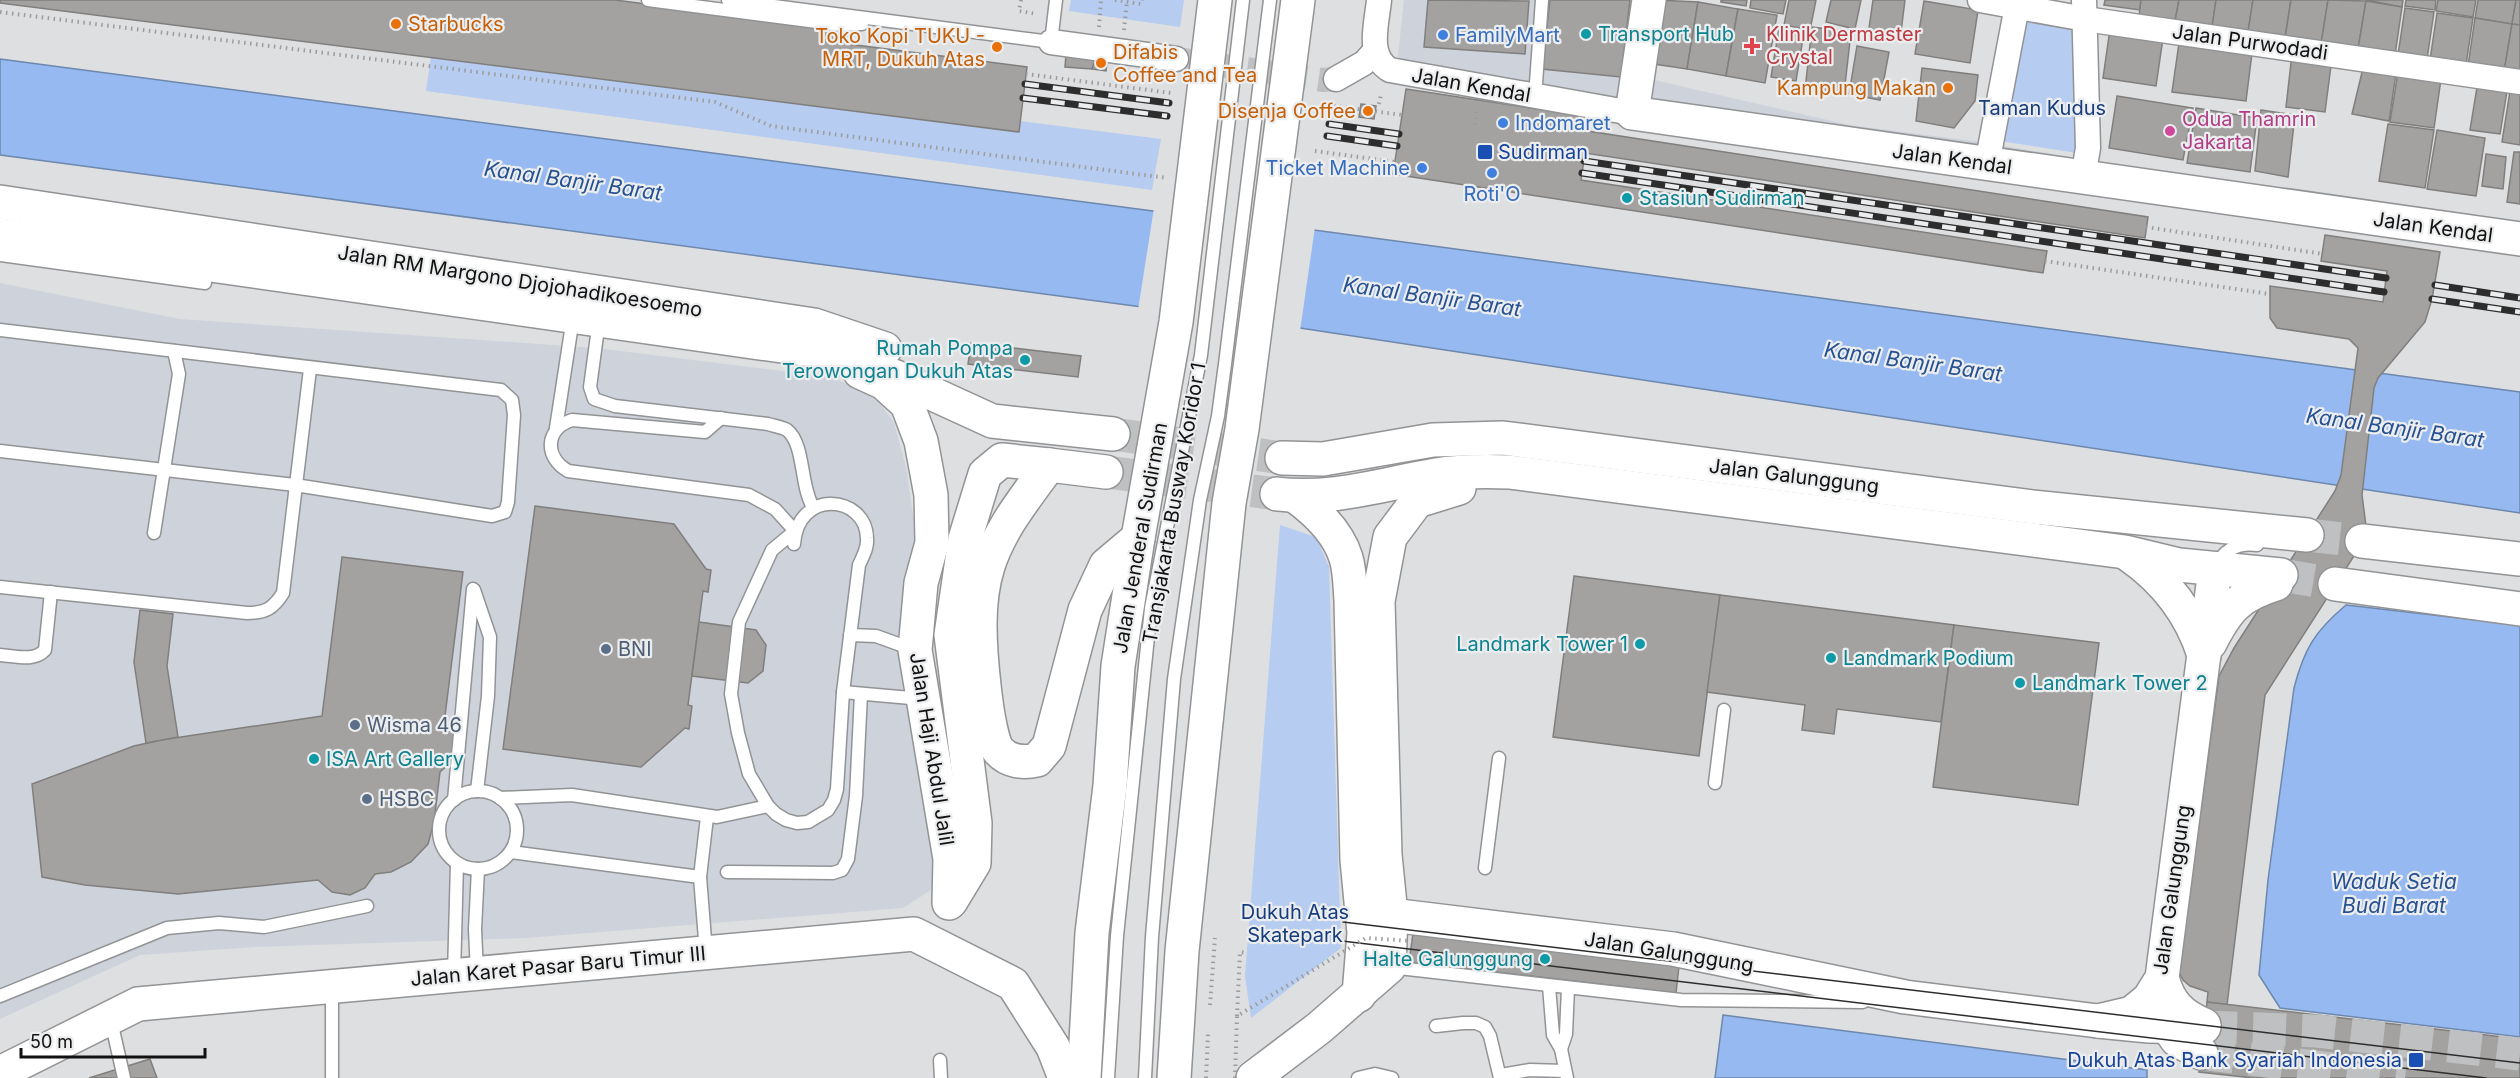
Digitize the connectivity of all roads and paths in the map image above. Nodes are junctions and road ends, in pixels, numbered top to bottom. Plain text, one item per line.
1 (648, 0) edge
2 (728, 0) edge
3 (1021, 0) edge
4 (1056, 0) edge
5 (1115, 0) edge
6 (1142, 0) edge
7 (1215, 0) edge
8 (1243, 0) edge
9 (1270, 0) edge
10 (1298, 0) edge
11 (1379, 0) edge
12 (1542, 0) edge
13 (1980, 0) edge
14 (1127, 1) edge
15 (1648, 1) edge
16 (2017, 6) junction
17 (2084, 10) edge
18 (0, 12) edge
19 (1041, 14) dead end
20 (878, 21) junction
21 (1124, 32) dead end
22 (1051, 42) junction
23 (1176, 59) tunnel mouth
24 (1380, 59) junction
25 (1026, 74) dead end
26 (1335, 79) tunnel mouth
27 (2520, 82) edge
28 (1171, 93) dead end
29 (1381, 95) dead end
30 (1535, 97) junction
31 (1322, 104) dead end
32 (1379, 104) dead end
33 (1632, 113) junction
34 (1402, 115) dead end
35 (1315, 151) dead end
36 (1395, 162) dead end
37 (1987, 164) junction
38 (2083, 177) junction
39 (1170, 178) dead end
40 (0, 202) edge
41 (2146, 227) dead end
42 (0, 235) edge
43 (2520, 239) edge
44 (2323, 254) dead end
45 (0, 255) edge
46 (2045, 261) dead end
47 (205, 283) dead end
48 (2270, 294) dead end
49 (588, 305) junction
50 (769, 318) junction
51 (0, 330) edge
52 (810, 350) junction
53 (174, 351) junction
54 (195, 354) junction
55 (310, 369) junction
56 (179, 374) junction
57 (721, 418) junction
58 (1032, 427) junction
59 (556, 428) junction
60 (1113, 434) tunnel mouth
61 (0, 450) edge
62 (1282, 458) tunnel mouth
63 (1049, 465) junction
64 (164, 470) junction
65 (1106, 472) tunnel mouth
66 (1509, 472) junction
67 (295, 486) junction
68 (813, 507) junction
69 (795, 531) junction
70 (154, 533) dead end
71 (1138, 538) junction
72 (2362, 541) tunnel mouth
73 (794, 544) dead end
74 (2246, 544) junction
75 (2174, 551) dead end
76 (2125, 552) junction
77 (2287, 557) junction
78 (2520, 559) edge
79 (2216, 560) junction
80 (2336, 584) tunnel mouth
81 (0, 587) edge
82 (51, 592) junction
83 (2520, 609) edge
84 (850, 635) junction
85 (915, 650) junction
86 (2204, 655) junction
87 (0, 656) edge
88 (843, 692) junction
89 (861, 694) junction
90 (923, 699) junction
91 (1724, 710) dead end
92 (1368, 750) junction
93 (1499, 758) dead end
94 (1715, 783) dead end
95 (477, 791) junction
96 (500, 798) junction
97 (454, 800) junction
98 (768, 806) junction
99 (707, 817) junction
100 (511, 852) junction
101 (457, 863) junction
102 (1485, 868) dead end
103 (478, 869) junction
104 (727, 872) dead end
105 (700, 877) junction
106 (949, 903) junction
107 (367, 906) dead end
108 (1374, 924) junction
109 (914, 934) junction
110 (1412, 941) dead end
111 (1247, 952) dead end
112 (706, 953) junction
113 (1389, 967) junction
114 (465, 975) junction
115 (2162, 978) junction
116 (332, 986) junction
117 (1550, 986) junction
118 (1568, 988) junction
119 (1359, 995) junction
120 (0, 996) edge
121 (1945, 1003) junction
122 (1238, 1016) junction
123 (111, 1018) junction
124 (2098, 1021) junction
125 (1436, 1026) dead end
126 (2166, 1027) junction
127 (1561, 1049) junction
128 (940, 1060) dead end
129 (0, 1073) edge
130 (1566, 1075) edge
131 (1501, 1077) edge
132 (124, 1078) edge
133 (332, 1078) edge
134 (941, 1078) edge
135 (1065, 1078) edge
136 (1084, 1078) edge
137 (1108, 1078) edge
138 (1145, 1078) edge
139 (1174, 1078) edge
140 (1235, 1078) edge
141 (1253, 1078) edge
142 (1358, 1078) edge
143 (1392, 1078) edge

1 - 20 lane
2 - 20 lane
3 - 19 path
4 - 22 lane
5 - 14 path
6 - 14 path
7 - 71 main road, Jalan Jenderal Sudirman
8 - 137 lane, Transjakarta Busway Koridor 1
9 - 138 lane, Transjakarta Busway Koridor 1
10 - 139 main road
11 - 24 street
12 - 30 lane
13 - 16 street, Jalan Purwodadi
14 - 21 path
15 - 33 main road
16 - 17 street, Jalan Purwodadi
16 - 37 street
17 - 27 street, Jalan Purwodadi
17 - 38 street
18 - 39 path
20 - 22 lane
22 - 23 street
24 - 26 street
24 - 30 street, Jalan Kendal
25 - 28 path
29 - 32 path
30 - 33 street, Jalan Kendal
31 - 34 path
33 - 37 main road, Jalan Kendal
35 - 36 path
37 - 38 main road, Jalan Kendal
38 - 43 main road, Jalan Kendal
40 - 49 main road, Jalan RM Margono Djojohadikoesoemo
41 - 44 path
42 - 49 main road, Jalan RM Margono Djojohadikoesoemo
45 - 47 lane
46 - 48 path
49 - 50 main road, Jalan RM Margono Djojohadikoesoemo
49 - 52 main road, Jalan RM Margono Djojohadikoesoemo
49 - 57 lane
49 - 59 lane
50 - 52 main road, Jalan Haji Abdul Jalil
50 - 58 main road, Jalan RM Margono Djojohadikoesoemo
51 - 53 lane
52 - 58 main road, Jalan RM Margono Djojohadikoesoemo
52 - 85 main road, Jalan Haji Abdul Jalil
53 - 54 lane
53 - 56 lane
54 - 55 lane
54 - 56 lane
55 - 67 lane
55 - 67 lane
56 - 64 lane
57 - 59 lane
57 - 68 lane
58 - 60 main road
59 - 69 lane
61 - 64 lane
62 - 77 main road, Jalan Galunggung
63 - 65 main road
63 - 71 main road
63 - 106 main road, Jalan Haji Abdul Jalil
64 - 67 lane
64 - 70 lane
66 - 76 main road, Jalan Galunggung
66 - 92 main road, Jalan Galunggung
66 - 92 main road, Jalan Galunggung
67 - 82 lane
68 - 69 lane
68 - 84 lane
69 - 73 lane
69 - 98 lane
71 - 136 main road, Jalan Jenderal Sudirman
72 - 78 main road
74 - 77 lane
74 - 77 lane
74 - 79 lane
75 - 76 lane
76 - 79 main road, Jalan Galunggung
76 - 86 main road
77 - 79 main road, Jalan Galunggung
77 - 86 main road
79 - 86 main road, Jalan Galunggung
80 - 83 main road
81 - 82 lane
82 - 87 lane
84 - 85 lane
84 - 88 lane
85 - 90 main road, Jalan Haji Abdul Jalil
86 - 115 main road, Jalan Galunggung
88 - 89 lane
88 - 98 lane
89 - 90 lane
89 - 104 lane
90 - 106 main road, Jalan Haji Abdul Jalil
91 - 94 lane
92 - 108 main road, Jalan Galunggung
93 - 102 lane
95 - 96 lane
95 - 97 lane
95 - 97 lane
96 - 99 lane
96 - 100 lane
97 - 101 lane
98 - 99 lane
99 - 105 lane
100 - 103 lane
100 - 105 lane
101 - 103 lane
101 - 114 lane
103 - 114 lane
105 - 112 lane
106 - 109 main road, Jalan Haji Abdul Jalil
107 - 120 lane
108 - 110 path, bridge
108 - 113 main road, Jalan Galunggung
108 - 119 main road, Jalan Galunggung
108 - 121 main road, Jalan Galunggung
108 - 122 path, bridge
109 - 112 main road, Jalan Karet Pasar Baru Timur III
109 - 135 main road
111 - 122 path
112 - 114 main road, Jalan Karet Pasar Baru Timur III
113 - 117 lane, Jalan Galunggung
113 - 119 main road
114 - 116 main road, Jalan Karet Pasar Baru Timur III
115 - 124 main road, Jalan Galunggung
115 - 126 main road
115 - 126 main road
116 - 123 main road, Jalan Karet Pasar Baru Timur III
116 - 133 lane
117 - 118 lane, Jalan Galunggung
117 - 127 lane
118 - 121 lane, Jalan Galunggung
118 - 127 lane
119 - 141 main road
121 - 124 main road, Jalan Galunggung
122 - 140 path, bridge
123 - 129 main road, Jalan Karet Pasar Baru Timur III
123 - 132 lane
124 - 126 main road
125 - 131 lane
127 - 130 lane
128 - 134 lane
130 - 131 lane
142 - 143 lane

